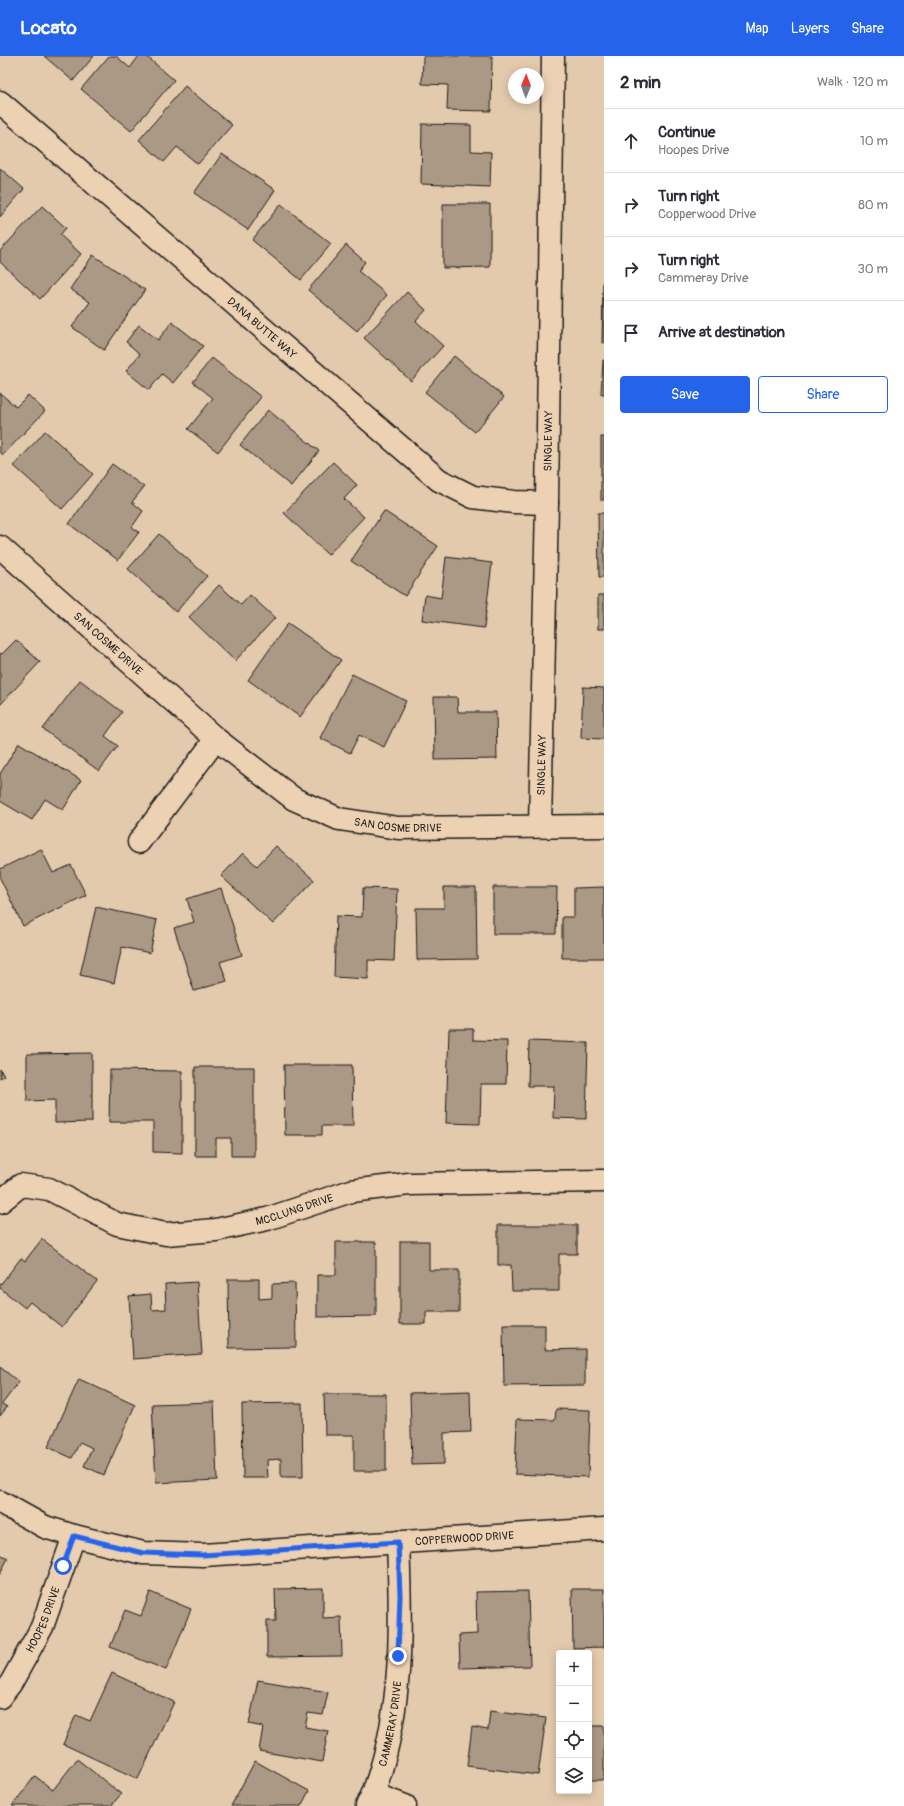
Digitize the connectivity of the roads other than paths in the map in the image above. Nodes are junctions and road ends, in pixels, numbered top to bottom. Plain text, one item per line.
1 (553, 56) edge
2 (0, 102) edge
3 (547, 503) junction
4 (0, 547) edge
5 (216, 739) junction
6 (540, 826) junction
7 (604, 826) edge
8 (139, 842) dead end
9 (604, 1181) edge
10 (0, 1202) edge
11 (0, 1502) edge
12 (604, 1529) edge
13 (74, 1536) junction
14 (398, 1542) junction
15 (0, 1697) edge
16 (370, 1800) edge
17 (405, 1806) edge

1 - 3 street, SINGLE WAY
2 - 3 street, DANA BUTTE WAY
3 - 6 street, SINGLE WAY
4 - 5 street, SAN COSME DRIVE
5 - 6 street, SAN COSME DRIVE
5 - 8 street
6 - 7 street, SAN COSME DRIVE
9 - 10 street, MCCLUNG DRIVE
11 - 13 street, COPPERWOOD DRIVE
12 - 14 street, COPPERWOOD DRIVE
13 - 14 street, COPPERWOOD DRIVE
13 - 15 street, HOOPES DRIVE
14 - 16 street, CAMMERAY DRIVE
16 - 17 street

